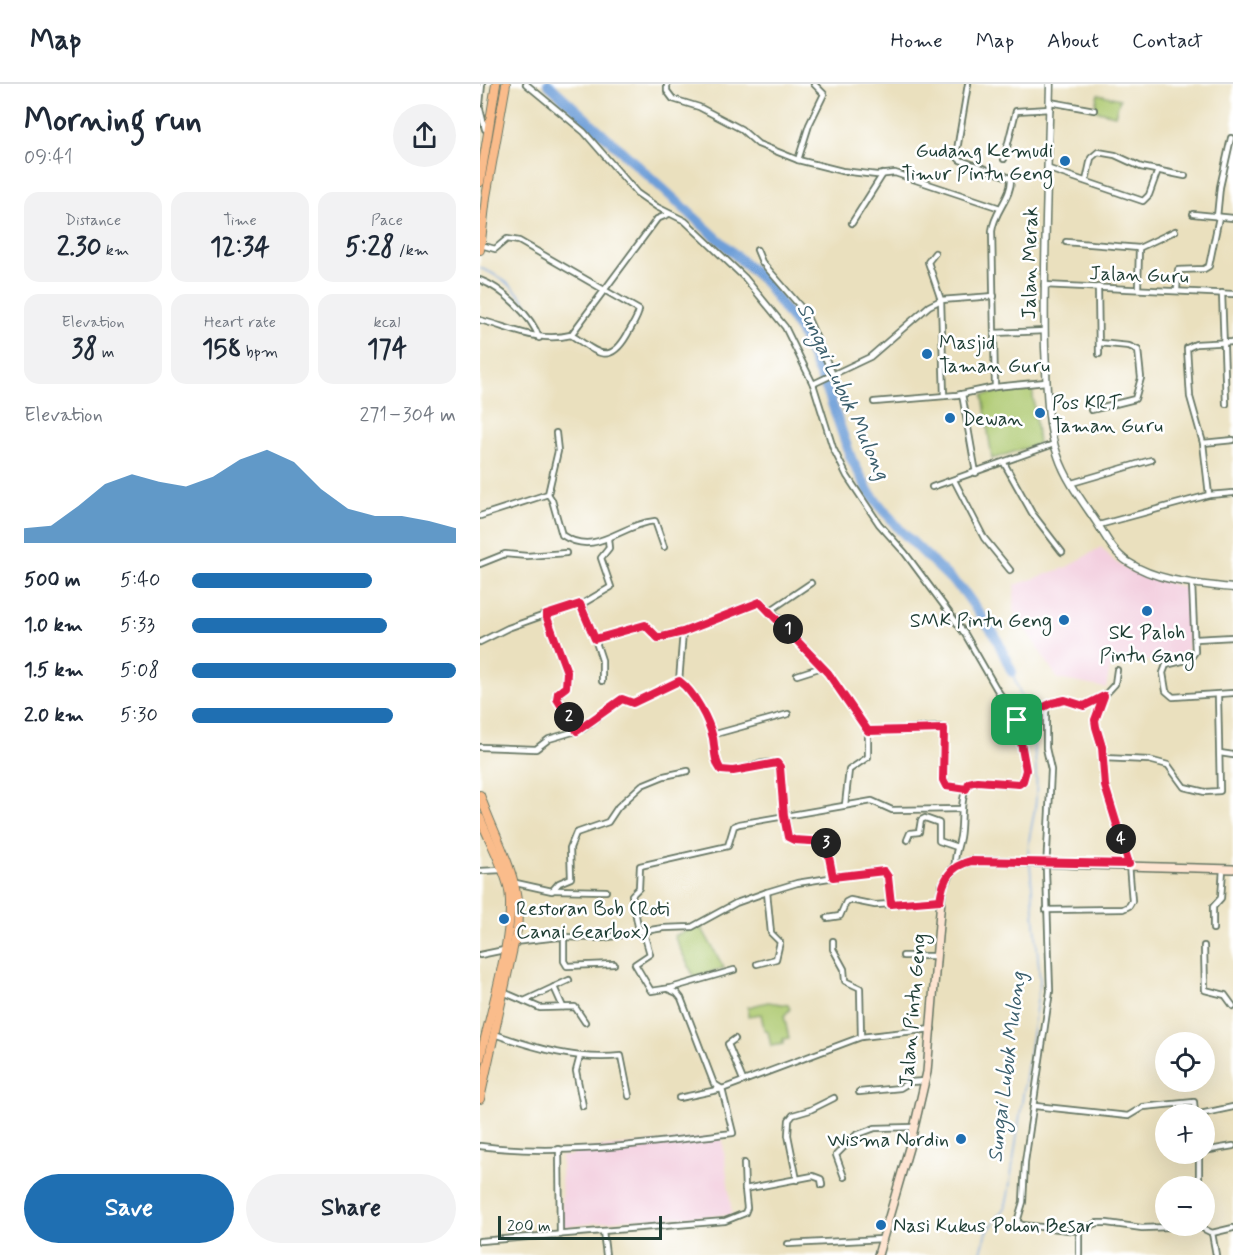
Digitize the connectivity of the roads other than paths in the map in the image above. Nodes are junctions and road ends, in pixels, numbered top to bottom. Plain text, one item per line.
1 (482, 84) edge
2 (496, 84) edge
3 (506, 84) edge
4 (526, 84) edge
5 (667, 84) edge
6 (814, 84) edge
7 (968, 84) edge
8 (1050, 84) edge
9 (480, 104) edge
10 (1050, 106) junction
11 (480, 109) edge
12 (1094, 110) dead end
13 (485, 128) edge
14 (1231, 138) dead end
15 (798, 159) junction
16 (1004, 159) dead end
17 (1049, 169) junction
18 (1158, 170) junction
19 (883, 174) junction
20 (1185, 176) dead end
21 (1086, 181) junction
22 (480, 182) edge
23 (1000, 208) junction
24 (669, 214) junction
25 (1193, 214) dead end
26 (1218, 217) junction
27 (1233, 218) edge
28 (852, 223) dead end
29 (1174, 231) dead end
30 (1066, 242) dead end
31 (481, 244) edge
32 (1139, 248) junction
33 (480, 250) edge
34 (757, 250) dead end
35 (935, 253) dead end
36 (480, 280) edge
37 (1044, 285) junction
38 (1098, 287) junction
39 (1138, 288) junction
40 (603, 289) junction
41 (1177, 290) junction
42 (1222, 293) junction
43 (1233, 294) edge
44 (994, 296) junction
45 (941, 300) junction
46 (480, 320) edge
47 (1045, 331) junction
48 (994, 333) junction
49 (571, 335) junction
50 (539, 338) junction
51 (1233, 342) edge
52 (1099, 343) junction
53 (1225, 343) junction
54 (1100, 354) dead end
55 (831, 376) junction
56 (1046, 382) junction
57 (814, 383) junction
58 (995, 387) junction
59 (962, 394) junction
60 (944, 396) junction
61 (874, 402) dead end
62 (1226, 404) dead end
63 (1091, 410) dead end
64 (556, 433) dead end
65 (1233, 440) edge
66 (1203, 443) junction
67 (1054, 444) junction
68 (1151, 460) dead end
69 (1004, 463) junction
70 (976, 473) junction
71 (954, 480) junction
72 (1072, 483) junction
73 (932, 487) dead end
74 (1233, 493) edge
75 (548, 494) junction
76 (1209, 495) junction
77 (480, 516) edge
78 (1099, 525) junction
79 (608, 539) junction
80 (664, 547) dead end
81 (1062, 552) dead end
82 (566, 553) dead end
83 (480, 564) edge
84 (1010, 570) dead end
85 (811, 583) dead end
86 (1192, 584) junction
87 (1233, 588) edge
88 (582, 604) junction
89 (771, 610) junction
90 (546, 615) junction
91 (683, 632) junction
92 (1233, 637) edge
93 (595, 639) junction
94 (1196, 639) junction
95 (480, 642) edge
96 (822, 667) junction
97 (1117, 670) dead end
98 (797, 675) dead end
99 (602, 681) dead end
100 (679, 681) junction
101 (1233, 693) edge
102 (1104, 696) junction
103 (1218, 696) junction
104 (1046, 706) junction
105 (788, 714) dead end
106 (1020, 719) junction
107 (577, 731) junction
108 (868, 731) junction
109 (712, 735) junction
110 (480, 747) edge
111 (1221, 753) junction
112 (1233, 755) edge
113 (1103, 758) junction
114 (688, 771) dead end
115 (966, 789) junction
116 (480, 795) edge
117 (845, 805) junction
118 (962, 809) junction
119 (784, 816) junction
120 (480, 818) edge
121 (908, 840) dead end
122 (957, 847) junction
123 (1129, 864) junction
124 (955, 866) junction
125 (1223, 868) junction
126 (1233, 869) edge
127 (502, 870) junction
128 (480, 872) edge
129 (833, 877) junction
130 (516, 882) junction
131 (553, 890) junction
132 (606, 891) dead end
133 (767, 892) junction
134 (940, 900) junction
135 (891, 904) junction
136 (1046, 910) junction
137 (827, 918) dead end
138 (1213, 928) dead end
139 (642, 931) junction
140 (564, 937) junction
141 (833, 941) dead end
142 (514, 942) junction
143 (1204, 946) dead end
144 (504, 950) junction
145 (480, 955) edge
146 (903, 956) dead end
147 (935, 956) junction
148 (614, 964) dead end
149 (757, 964) dead end
150 (734, 970) dead end
151 (569, 980) dead end
152 (554, 987) junction
153 (668, 989) junction
154 (503, 992) junction
155 (524, 1001) junction
156 (1233, 1006) edge
157 (563, 1007) junction
158 (585, 1022) dead end
159 (932, 1029) junction
160 (494, 1034) junction
161 (861, 1037) junction
162 (735, 1039) dead end
163 (580, 1056) junction
164 (480, 1059) edge
165 (482, 1077) edge
166 (743, 1080) junction
167 (925, 1081) junction
168 (722, 1089) junction
169 (859, 1092) dead end
170 (629, 1096) dead end
171 (679, 1098) dead end
172 (834, 1098) dead end
173 (480, 1099) edge
174 (1174, 1104) edge
175 (1194, 1104) edge
176 (582, 1106) dead end
177 (1035, 1106) junction
178 (1155, 1106) edge
179 (1233, 1107) edge
180 (1215, 1111) edge
181 (914, 1127) junction
182 (480, 1146) edge
183 (1233, 1146) edge
184 (560, 1149) junction
185 (1215, 1149) edge
186 (744, 1163) dead end
187 (844, 1177) dead end
188 (797, 1180) junction
189 (822, 1185) dead end
190 (745, 1189) junction
191 (1155, 1228) edge
192 (1233, 1228) edge
193 (603, 1231) junction
194 (1079, 1231) junction
195 (1215, 1232) edge
196 (560, 1235) junction
197 (1213, 1236) edge
198 (882, 1239) junction
199 (480, 1240) edge
200 (788, 1244) dead end
201 (606, 1255) edge
202 (878, 1255) edge
203 (1079, 1255) edge
204 (1216, 1255) edge

1 - 9 street
2 - 13 main road
3 - 31 main road
4 - 24 street
5 - 15 street
6 - 15 street
7 - 23 street
8 - 10 street, Jalan Merak
10 - 12 street
10 - 16 street
10 - 17 street, Jalan Merak
11 - 13 street
13 - 22 main road
14 - 26 street
15 - 19 street
17 - 21 street
17 - 37 street, Jalan Merak
18 - 20 street
18 - 21 street
18 - 21 street
19 - 23 street
19 - 28 street
23 - 44 street
24 - 40 street
24 - 57 street
25 - 26 street
26 - 27 street
26 - 41 street
29 - 32 street
30 - 32 street
31 - 33 main road
31 - 40 street
32 - 39 street
34 - 55 street
35 - 45 street
36 - 50 street
37 - 38 street, Jalan Guru
37 - 47 street, Jalan Merak
38 - 39 street, Jalan Guru
38 - 52 street
39 - 41 street, Jalan Guru
40 - 49 street
40 - 49 street
41 - 42 street, Jalan Guru
42 - 43 street, Jalan Guru
42 - 53 street
44 - 45 street
44 - 48 street
45 - 55 street
45 - 60 street
46 - 50 street
47 - 48 street
47 - 56 street, Jalan Merak
48 - 58 street
49 - 50 street
51 - 53 street
52 - 54 street
52 - 63 street
53 - 62 street
53 - 66 street
55 - 57 street
56 - 58 street
56 - 67 street, Jalan Merak
57 - 106 street
58 - 59 street
59 - 60 street
59 - 70 street
60 - 61 street
64 - 75 street
65 - 66 street
66 - 76 street
67 - 69 street
67 - 72 street, Jalan Merak
68 - 72 street
69 - 70 street
69 - 81 street
70 - 71 street
71 - 73 street
71 - 84 street
72 - 78 street, Jalan Merak
74 - 76 street
75 - 77 street
75 - 79 street
76 - 78 street
78 - 86 street, Jalan Merak
79 - 80 street
79 - 88 street
82 - 83 street
85 - 89 street
86 - 87 street, Jalan Merak
86 - 94 street
88 - 90 street
88 - 93 street
89 - 91 street
89 - 96 street
90 - 95 street
90 - 107 street
91 - 93 street
91 - 100 street
92 - 94 street
93 - 99 street
94 - 103 street
96 - 98 street
96 - 108 street
97 - 102 street
100 - 107 street
100 - 109 street
101 - 103 street
102 - 104 street
102 - 113 street
103 - 111 street
104 - 106 street
104 - 136 street
105 - 109 street
106 - 115 street
107 - 110 street
108 - 115 street
108 - 117 street
109 - 119 street
111 - 112 street
111 - 113 street
113 - 123 street
114 - 131 street
115 - 118 street
116 - 130 main road
117 - 118 street
117 - 119 street
118 - 122 street
119 - 129 street
119 - 139 street
120 - 127 main road
121 - 122 street
122 - 124 street
123 - 124 main road, bridge
123 - 125 main road
123 - 136 street
124 - 134 main road, Jalan Pintu Geng
125 - 126 main road
125 - 138 street
127 - 128 street
127 - 144 main road
129 - 133 street
129 - 135 street
130 - 131 street
130 - 142 main road
131 - 132 street
133 - 139 street
133 - 149 street
134 - 135 street
134 - 147 main road, Jalan Pintu Geng
135 - 137 street
136 - 177 street
139 - 140 street
139 - 153 street
140 - 142 street
140 - 148 street
141 - 161 street
142 - 154 main road
143 - 156 street
144 - 145 street
144 - 164 main road
146 - 147 street
147 - 159 main road, Jalan Pintu Geng
150 - 153 street
151 - 152 street
152 - 155 street
152 - 157 street
153 - 168 street
154 - 155 street
154 - 160 main road
155 - 157 street
157 - 158 street
159 - 161 street
159 - 167 main road, Jalan Pintu Geng
160 - 163 street
160 - 165 main road
161 - 166 street
162 - 166 street
163 - 170 street
163 - 176 street
165 - 173 main road
166 - 168 street
167 - 169 street
167 - 181 main road, Jalan Pintu Geng
168 - 171 street
168 - 184 street
172 - 188 street
174 - 175 street
177 - 178 street
177 - 194 street
179 - 180 street
181 - 187 street
181 - 198 main road, Jalan Pintu Geng
182 - 184 street
183 - 185 street
184 - 196 street
186 - 190 street
188 - 189 street
188 - 190 street
190 - 193 street
191 - 194 street
192 - 195 street
193 - 196 street
193 - 201 street
194 - 203 street
196 - 199 street
197 - 204 street
198 - 200 street
198 - 202 main road, Jalan Pintu Geng

